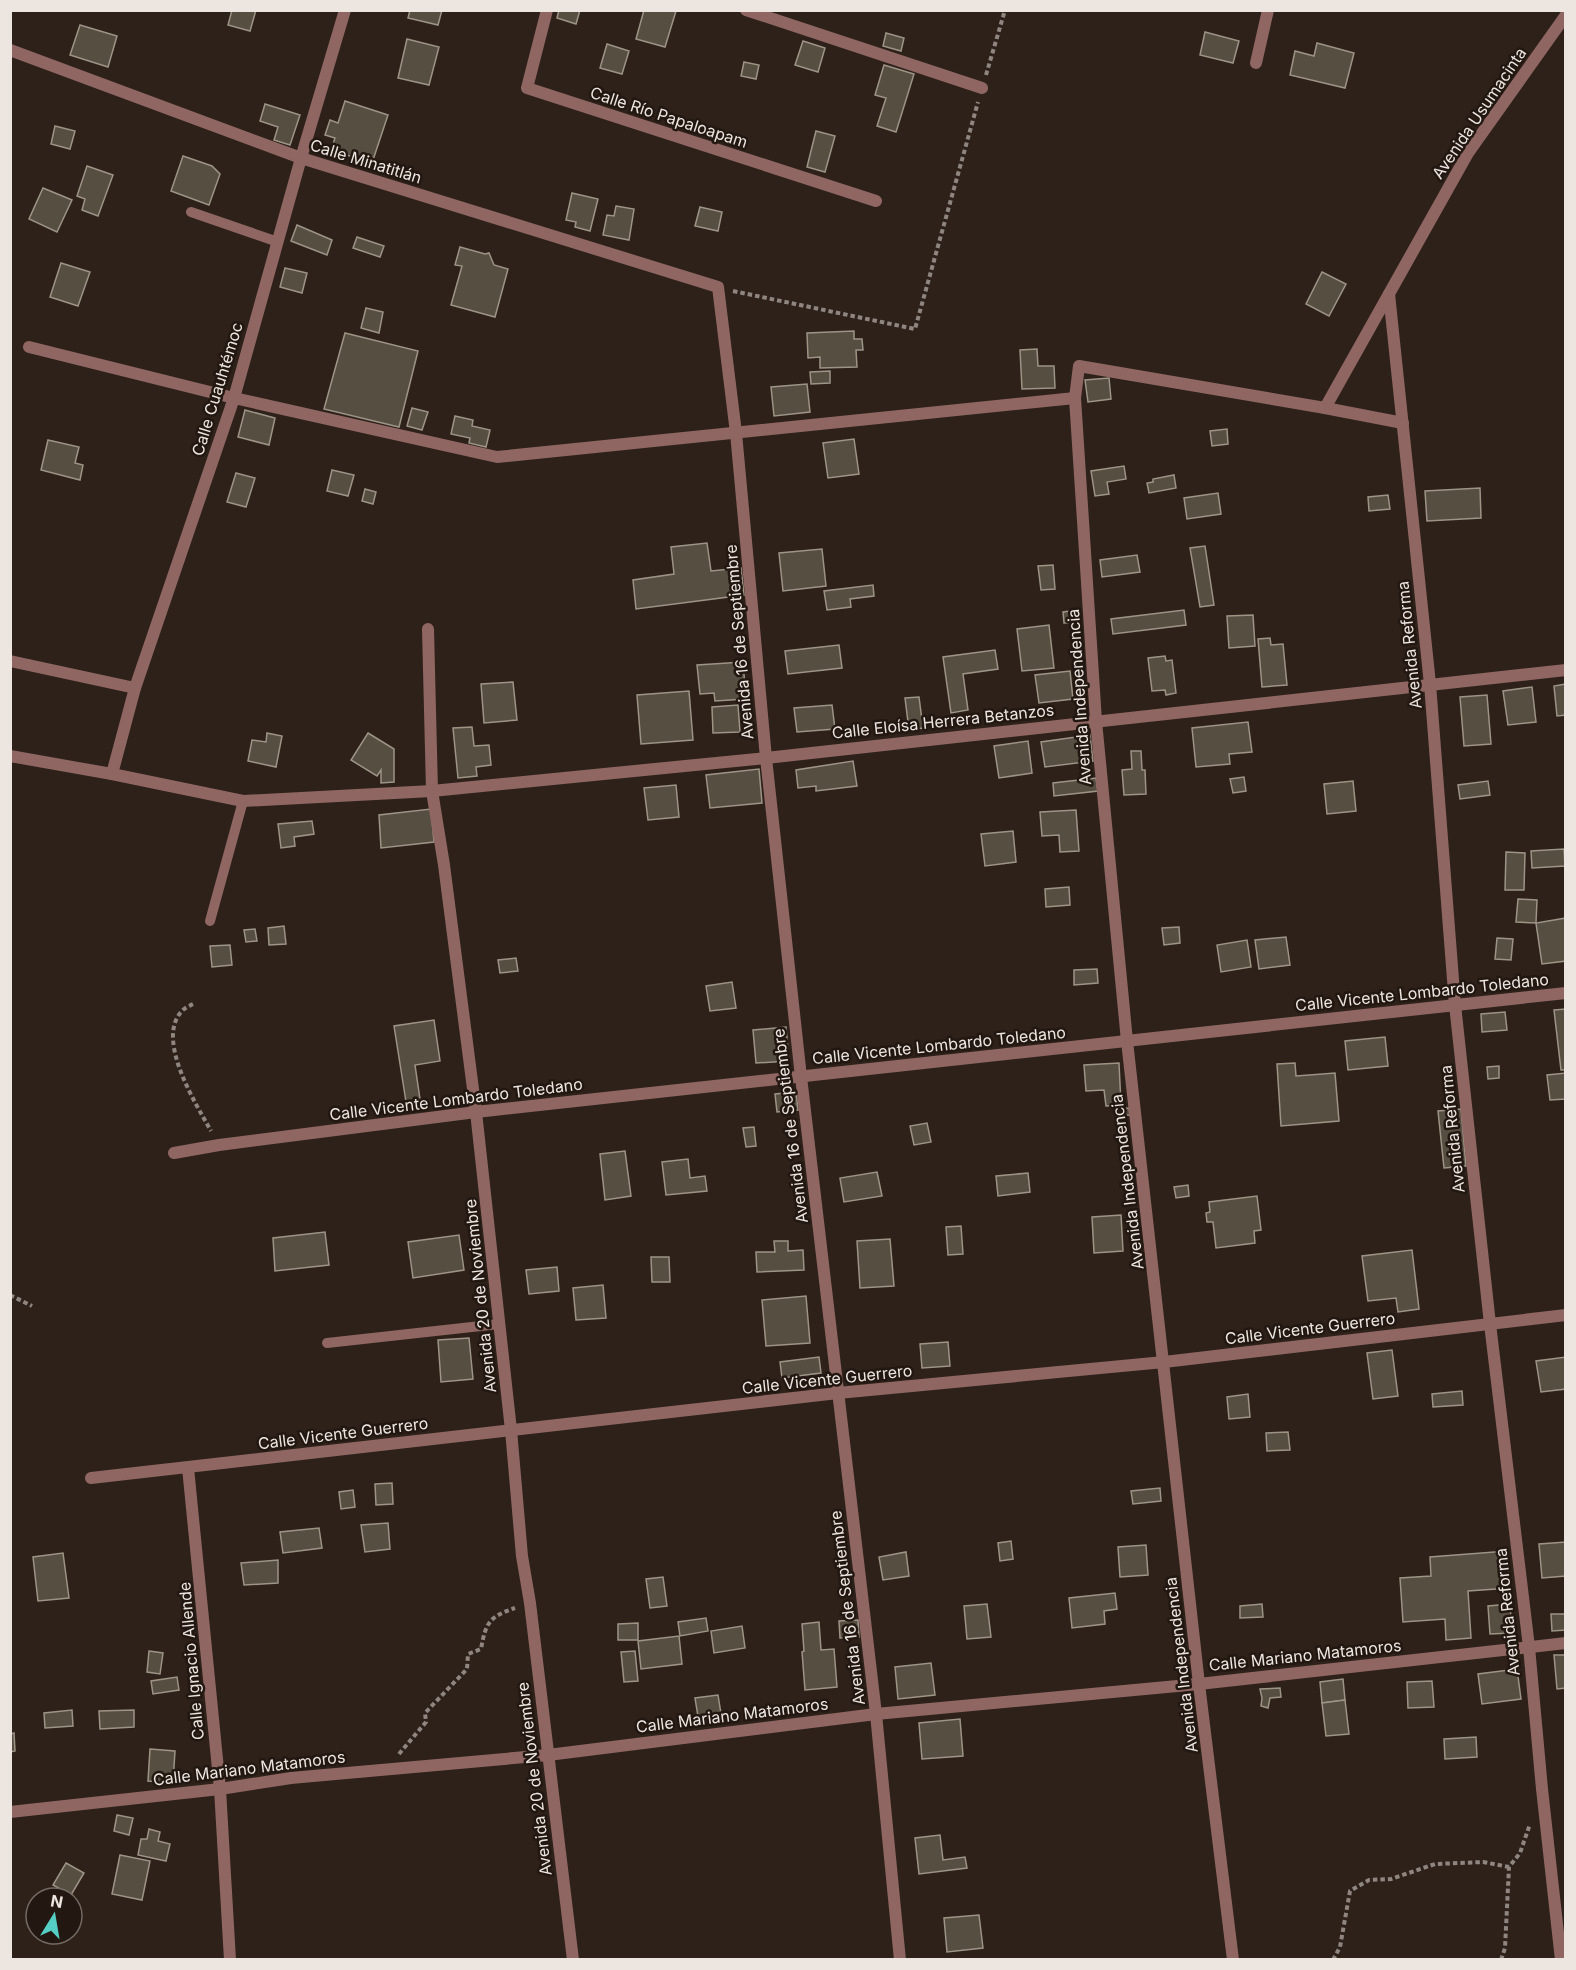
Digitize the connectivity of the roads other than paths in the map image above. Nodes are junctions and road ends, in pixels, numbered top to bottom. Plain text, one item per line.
1 (345, 10) edge
2 (547, 10) edge
3 (746, 10) edge
4 (1268, 10) edge
5 (1566, 15) edge
6 (10, 50) edge
7 (1256, 63) dead end
8 (982, 88) road end
9 (301, 158) junction
10 (876, 201) dead end
11 (191, 212) dead end
12 (278, 242) junction
13 (718, 287) joint
14 (1389, 294) junction
15 (29, 347) dead end
16 (234, 398) junction
17 (1075, 398) junction
18 (1325, 408) junction
19 (1403, 423) junction
20 (736, 433) junction
21 (428, 629) dead end
22 (10, 661) edge
23 (1566, 670) edge
24 (1430, 684) junction
25 (135, 688) junction
26 (1096, 721) junction
27 (10, 756) edge
28 (766, 758) junction
29 (112, 774) junction
30 (432, 791) junction
31 (243, 801) junction
32 (210, 921) dead end
33 (1566, 993) edge
34 (1455, 1005) junction
35 (1127, 1041) junction
36 (801, 1077) junction
37 (476, 1112) junction
38 (174, 1153) dead end
39 (1566, 1315) edge
40 (499, 1324) junction
41 (1490, 1324) junction
42 (327, 1343) dead end
43 (1164, 1362) junction
44 (838, 1393) junction
45 (511, 1430) junction
46 (188, 1468) junction
47 (91, 1478) dead end
48 (1566, 1643) edge
49 (1529, 1647) junction
50 (1199, 1684) junction
51 (876, 1714) junction
52 (548, 1755) junction
53 (220, 1789) junction
54 (10, 1812) edge
55 (230, 1959) edge
56 (573, 1959) edge
57 (900, 1959) edge
58 (1233, 1959) edge
59 (1561, 1959) edge

1 - 9 street, Calle Cuauhtémoc
2 - 10 street, Calle Río Papaloapam
3 - 8 street
4 - 7 street
5 - 14 street, Avenida Usumacinta
6 - 9 street, Calle Minatitlán
9 - 12 street, Calle Cuauhtémoc
9 - 13 street, Calle Minatitlán
11 - 12 lane
12 - 16 street, Calle Cuauhtémoc
13 - 20 street, Avenida 16 de Septiembre
14 - 18 street, Avenida Usumacinta
14 - 19 street, Avenida Reforma
15 - 16 street
16 - 20 street
16 - 25 street, Calle Cuauhtémoc
17 - 18 street, Avenida Independencia
17 - 20 street
17 - 26 street, Avenida Independencia
18 - 19 street
19 - 24 street, Avenida Reforma
20 - 28 street, Avenida 16 de Septiembre
21 - 30 street, Avenida 20 de Noviembre
22 - 25 street
23 - 24 street, Calle Eloísa Herrera Betanzos
24 - 26 street, Calle Eloísa Herrera Betanzos
24 - 34 street, Avenida Reforma
25 - 29 street, Calle Cuauhtémoc
26 - 28 street, Calle Eloísa Herrera Betanzos
26 - 35 street, Avenida Independencia
27 - 29 street, Calle Eloísa Herrera Betanzos
28 - 30 street, Calle Eloísa Herrera Betanzos
28 - 36 street, Avenida 16 de Septiembre
29 - 31 street, Calle Eloísa Herrera Betanzos
30 - 31 street, Calle Eloísa Herrera Betanzos
30 - 37 street, Avenida 20 de Noviembre
31 - 32 lane
33 - 34 street, Calle Vicente Lombardo Toledano
34 - 35 street, Calle Vicente Lombardo Toledano
34 - 41 street, Avenida Reforma
35 - 36 street, Calle Vicente Lombardo Toledano
35 - 43 street, Avenida Independencia
36 - 37 street, Calle Vicente Lombardo Toledano
36 - 44 street, Avenida 16 de Septiembre
37 - 38 street, Calle Vicente Lombardo Toledano
37 - 40 street, Avenida 20 de Noviembre
39 - 41 street, Calle Vicente Guerrero
40 - 42 lane
40 - 45 street, Avenida 20 de Noviembre
41 - 43 street, Calle Vicente Guerrero
41 - 49 street, Avenida Reforma
43 - 44 street, Calle Vicente Guerrero
43 - 50 street, Avenida Independencia
44 - 45 street, Calle Vicente Guerrero
44 - 51 street, Avenida 16 de Septiembre
45 - 46 street, Calle Vicente Guerrero
45 - 52 street, Avenida 20 de Noviembre
46 - 47 street, Calle Vicente Guerrero
46 - 53 street, Calle Ignacio Allende
48 - 49 street, Calle Mariano Matamoros
49 - 50 street, Calle Mariano Matamoros
49 - 59 street, Avenida Reforma
50 - 51 street, Calle Mariano Matamoros
50 - 58 street, Avenida Independencia
51 - 52 street, Calle Mariano Matamoros
51 - 57 street, Avenida 16 de Septiembre
52 - 53 street, Calle Mariano Matamoros
52 - 56 street, Avenida 20 de Noviembre
53 - 54 street, Calle Mariano Matamoros
53 - 55 street, Calle Ignacio Allende

